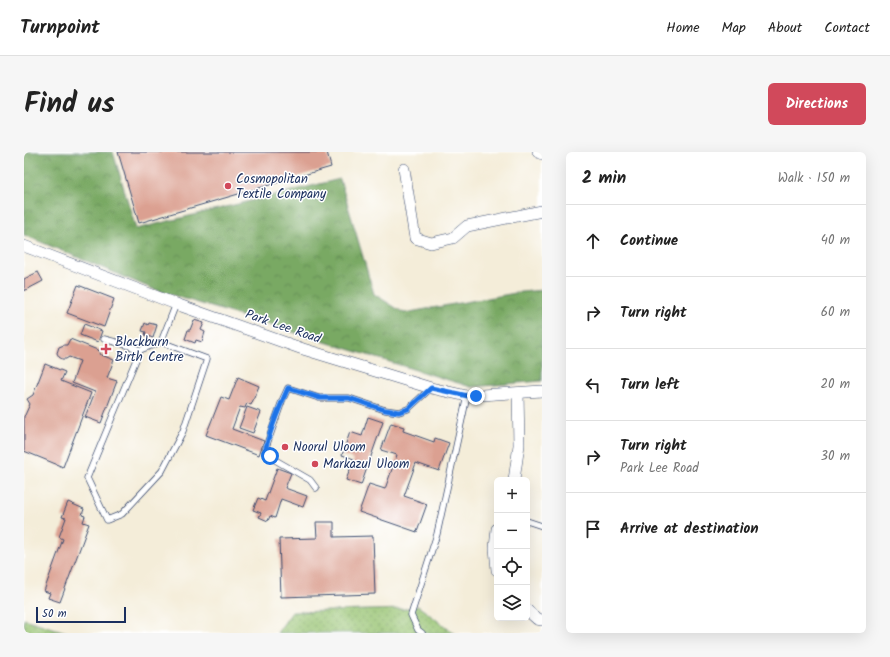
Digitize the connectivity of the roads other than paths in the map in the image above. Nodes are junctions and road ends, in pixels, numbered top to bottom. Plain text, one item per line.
1 (538, 152) edge
2 (542, 154) edge
3 (404, 169) dead end
4 (542, 211) edge
5 (24, 246) edge
6 (176, 304) junction
7 (104, 339) dead end
8 (162, 342) junction
9 (140, 350) junction
10 (431, 388) junction
11 (542, 391) edge
12 (518, 393) junction
13 (468, 396) junction
14 (514, 477) edge
15 (316, 488) dead end
16 (530, 522) edge
17 (542, 526) edge
18 (530, 612) edge
19 (542, 620) edge
20 (422, 633) edge

1 - 2 street
3 - 4 street
5 - 6 street, Park Lee Road
6 - 8 lane
6 - 10 street, Park Lee Road
7 - 9 lane
8 - 9 lane
8 - 9 lane
10 - 13 street, Park Lee Road
10 - 15 lane
11 - 12 street, Park Lee Road
12 - 13 street, Park Lee Road
12 - 14 street
13 - 20 lane
16 - 17 lane
18 - 19 street

